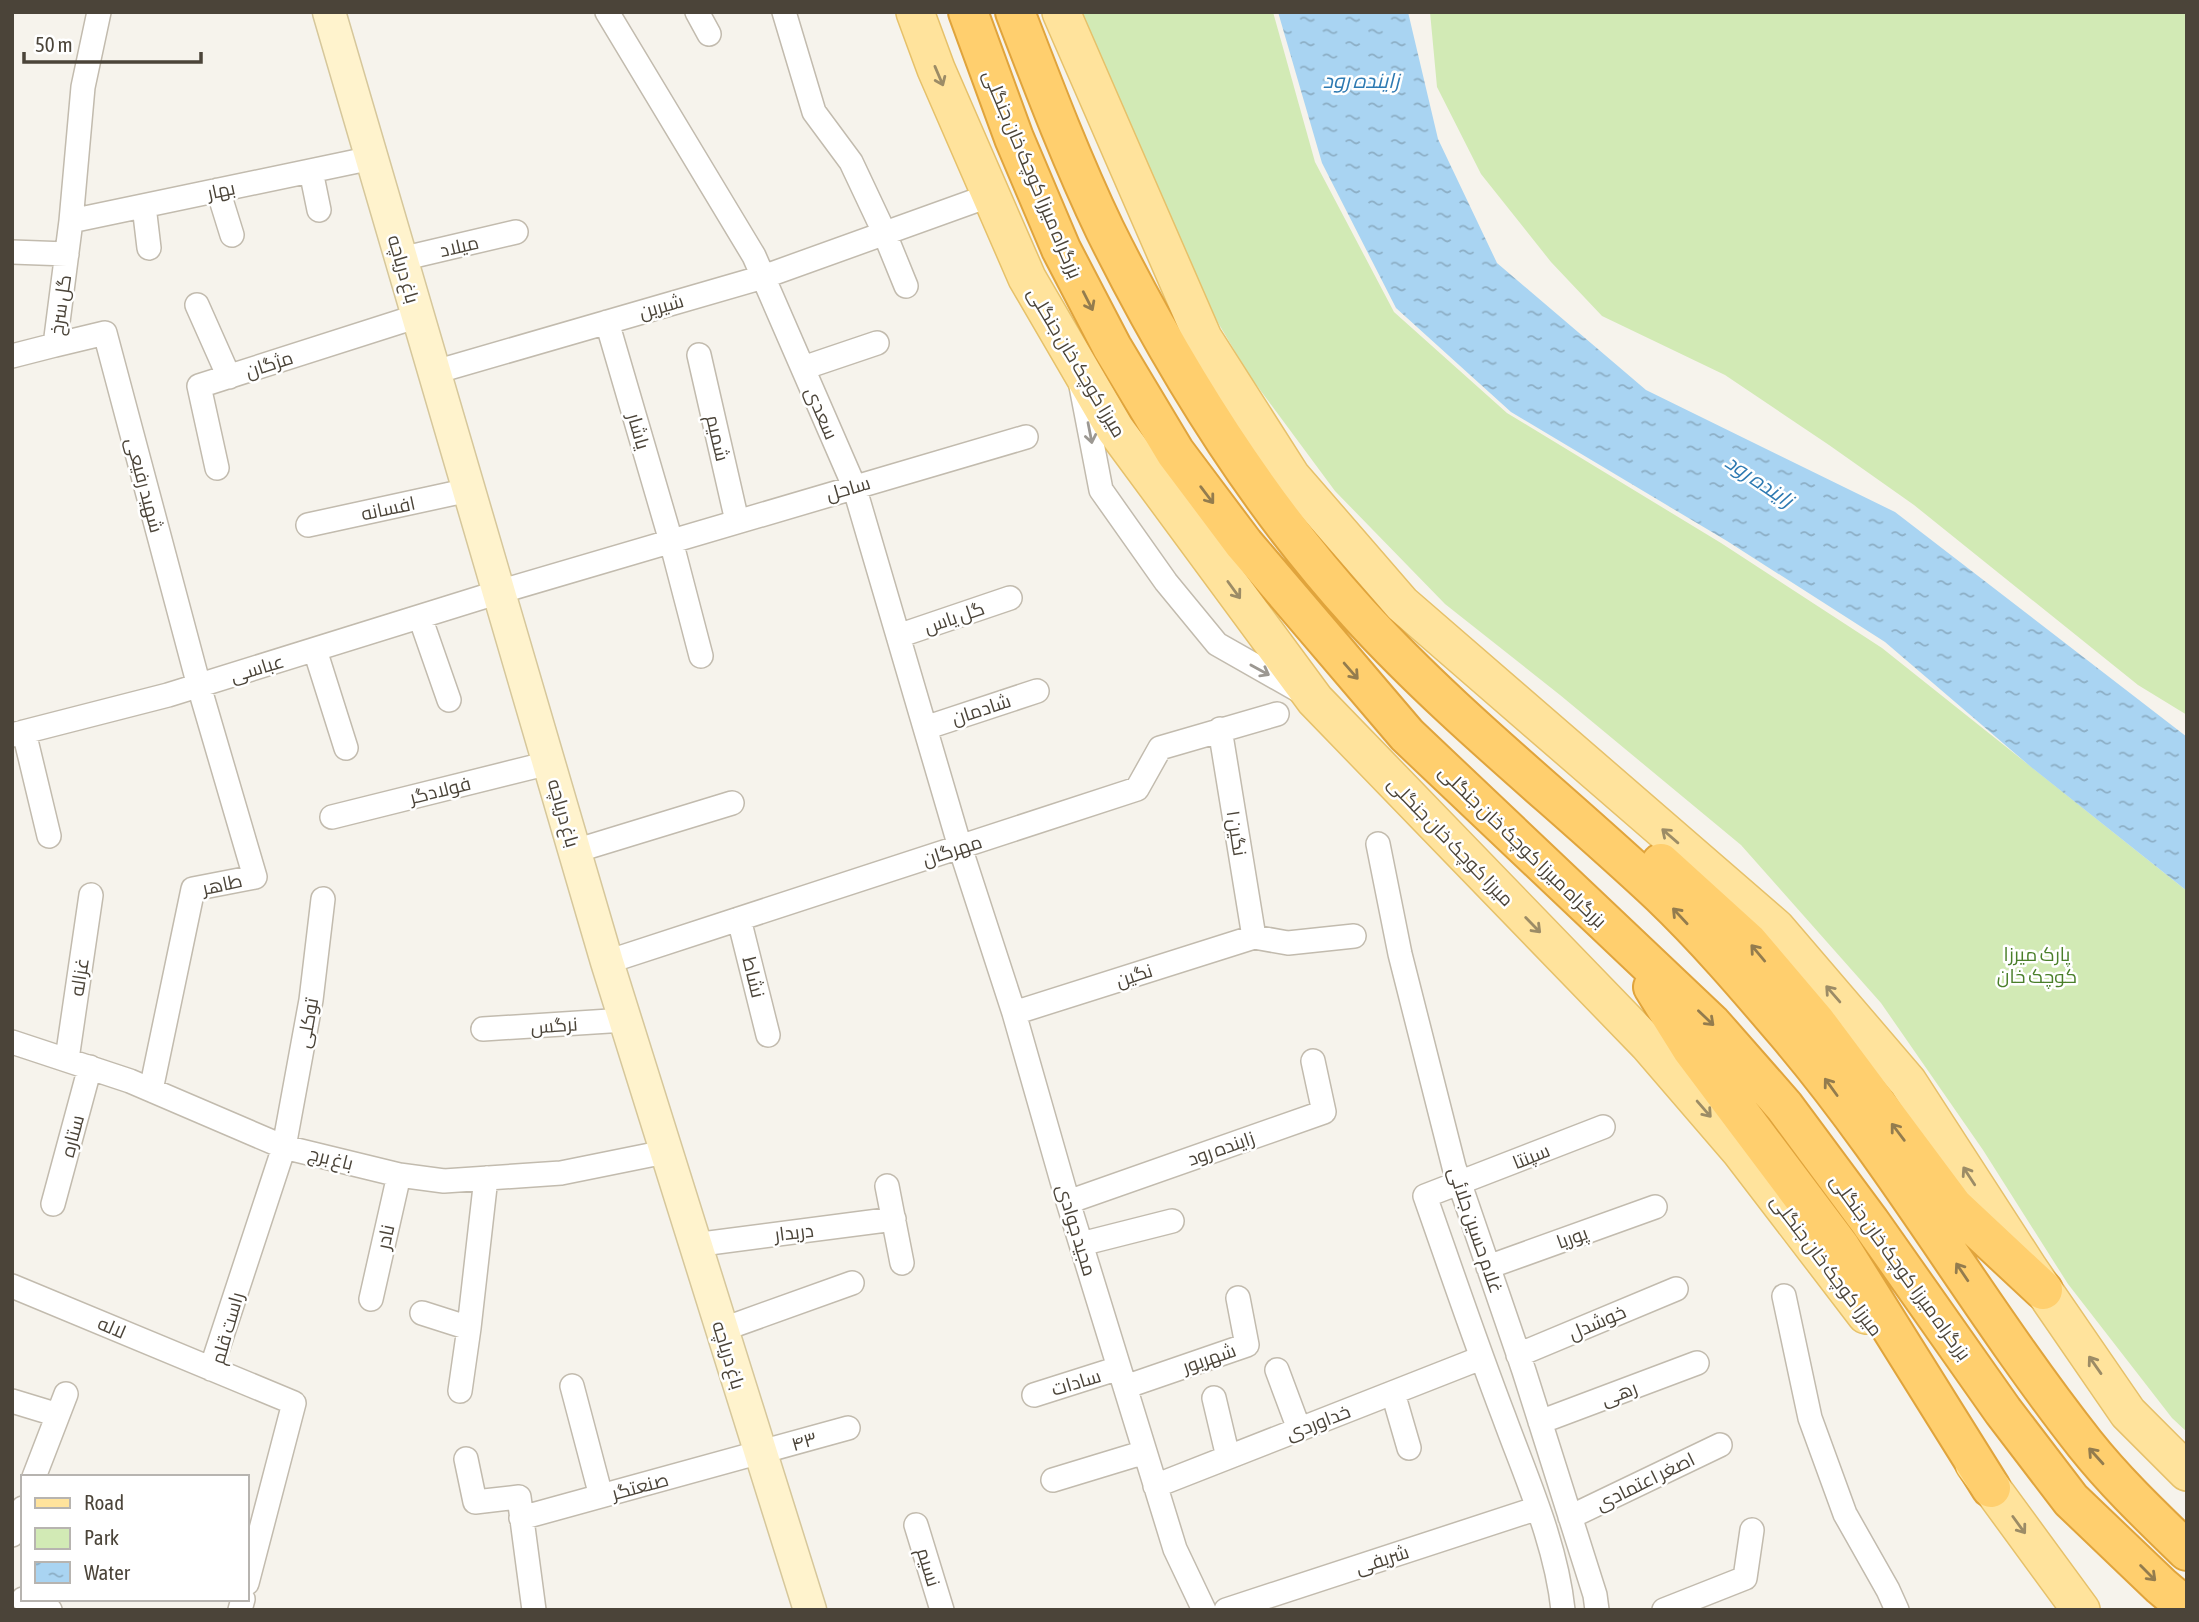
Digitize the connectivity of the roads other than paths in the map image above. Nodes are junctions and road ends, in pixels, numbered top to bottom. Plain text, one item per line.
1 (99, 12) edge
2 (329, 12) edge
3 (697, 12) edge
4 (784, 12) edge
5 (915, 12) edge
6 (968, 12) edge
7 (1015, 12) edge
8 (1061, 12) edge
9 (609, 13) edge
10 (709, 34) dead end
11 (372, 158) junction
12 (311, 171) junction
13 (218, 190) junction
14 (991, 195) junction
15 (144, 206) junction
16 (319, 210) dead end
17 (71, 221) junction
18 (516, 232) dead end
19 (884, 232) junction
20 (232, 234) dead end
21 (149, 248) dead end
22 (12, 252) edge
23 (67, 254) junction
24 (401, 260) junction
25 (763, 277) junction
26 (906, 286) dead end
27 (197, 304) dead end
28 (418, 316) junction
29 (607, 322) junction
30 (877, 343) dead end
31 (55, 345) junction
32 (699, 355) dead end
33 (12, 356) edge
34 (1077, 366) junction
35 (803, 368) junction
36 (435, 372) junction
37 (229, 377) junction
38 (1026, 437) dead end
39 (217, 468) dead end
40 (854, 486) junction
41 (468, 490) junction
42 (737, 521) junction
43 (308, 525) dead end
44 (671, 541) junction
45 (499, 592) junction
46 (1010, 598) dead end
47 (420, 617) junction
48 (898, 636) junction
49 (315, 650) junction
50 (701, 656) dead end
51 (199, 686) junction
52 (1037, 691) dead end
53 (1315, 699) junction
54 (449, 700) dead end
55 (1277, 714) dead end
56 (925, 728) junction
57 (1220, 729) junction
58 (18, 734) edge
59 (346, 748) dead end
60 (549, 763) junction
61 (1533, 782) junction
62 (732, 803) dead end
63 (332, 817) dead end
64 (49, 836) dead end
65 (1378, 844) dead end
66 (960, 847) junction
67 (575, 851) junction
68 (91, 895) dead end
69 (323, 898) dead end
70 (739, 919) junction
71 (1354, 936) dead end
72 (1254, 937) junction
73 (1626, 944) junction
74 (607, 962) junction
75 (1014, 1013) junction
76 (625, 1020) junction
77 (482, 1029) dead end
78 (768, 1035) dead end
79 (12, 1042) edge
80 (66, 1059) junction
81 (1313, 1061) dead end
82 (90, 1067) junction
83 (151, 1090) junction
84 (1603, 1128) dead end
85 (285, 1147) junction
86 (666, 1152) junction
87 (399, 1175) junction
88 (486, 1178) junction
89 (1460, 1184) junction
90 (887, 1186) dead end
91 (1068, 1202) junction
92 (53, 1204) dead end
93 (1655, 1207) dead end
94 (894, 1219) junction
95 (1172, 1221) dead end
96 (1081, 1244) junction
97 (695, 1245) junction
98 (1485, 1257) junction
99 (1447, 1260) junction
100 (902, 1263) dead end
101 (852, 1283) dead end
102 (12, 1286) edge
103 (1676, 1289) dead end
104 (2043, 1290) junction
105 (1784, 1296) dead end
106 (1238, 1298) dead end
107 (371, 1299) dead end
108 (422, 1313) dead end
109 (469, 1328) junction
110 (720, 1330) junction
111 (1518, 1354) junction
112 (1481, 1358) junction
113 (1697, 1363) dead end
114 (211, 1369) junction
115 (1276, 1370) dead end
116 (1122, 1378) junction
117 (572, 1386) dead end
118 (460, 1391) dead end
119 (1393, 1394) junction
120 (1034, 1395) dead end
121 (1214, 1398) dead end
122 (12, 1401) edge
123 (1540, 1422) junction
124 (848, 1428) dead end
125 (1299, 1429) junction
126 (1720, 1446) dead end
127 (1409, 1448) dead end
128 (1145, 1452) junction
129 (759, 1453) junction
130 (1228, 1457) junction
131 (466, 1459) dead end
132 (2187, 1472) edge
133 (35, 1475) edge
134 (1053, 1480) dead end
135 (1155, 1486) junction
136 (1991, 1488) junction
137 (601, 1496) junction
138 (1538, 1508) junction
139 (21, 1513) edge
140 (1570, 1517) junction
141 (521, 1518) junction
142 (916, 1525) dead end
143 (1752, 1530) dead end
144 (12, 1535) edge
145 (2187, 1551) edge
146 (248, 1579) edge
147 (28, 1601) edge
148 (2187, 1608) edge
149 (1560, 1609) edge
150 (50, 1610) edge
151 (534, 1610) edge
152 (810, 1610) edge
153 (942, 1610) edge
154 (1204, 1610) edge
155 (1226, 1610) edge
156 (1597, 1610) edge
157 (1664, 1610) edge
158 (1897, 1610) edge
159 (2081, 1610) edge

1 - 17 street, گل سرخ
2 - 11 street, باغ دریاچه
3 - 10 street
4 - 19 street
5 -> 14 main road, میرزا کوچک خان جنگلی
6 -> 73 highway, بزرگراه میرزا کوچک خان جنگلی
7 - 61 highway
104 -> 8 main road
9 - 25 street, سعدی
11 - 12 street, بهار
11 - 24 street, باغ دریاچه
12 - 13 street, بهار
12 - 16 street
13 - 15 street, بهار
13 - 20 street
14 - 19 street, شیرین
14 - 34 main road, میرزا کوچک خان جنگلی
15 - 17 street, بهار
15 - 21 street
17 - 23 street, گل سرخ
18 - 24 street, میلاد
19 - 25 street, شیرین
19 - 26 street
22 - 23 street
23 - 31 street, گل سرخ
24 - 28 street, باغ دریاچه
25 - 29 street, شیرین
25 - 35 street, سعدی
27 - 37 street
28 - 36 street, باغ دریاچه
28 - 37 street, مژگان
29 - 36 street, شیرین
29 - 44 street, یاشار
30 - 35 street
31 - 33 street, گل سرخ
31 - 51 street, شهید رفیعی
32 - 42 street, شمیم
34 -> 53 main road, میرزا کوچک خان جنگلی
34 -> 53 street
35 - 40 street, سعدی
36 - 41 street, باغ دریاچه
37 - 39 street, مژگان
38 - 40 street, ساحل
40 - 42 street, ساحل
40 - 48 street, سعدی
41 - 43 street, افسانه
41 - 45 street, باغ دریاچه
42 - 44 street, ساحل
44 - 45 street, ساحل
44 - 50 street
45 - 47 street, عباسی
45 - 60 street, باغ دریاچه
46 - 48 street, گل یاس
47 - 49 street, عباسی
47 - 54 street
48 - 56 street, سعدی
49 - 51 street, عباسی
49 - 59 street
51 - 58 street, عباسی
51 - 83 street, طاهر
52 - 56 street, شادمان
53 -> 136 main road, میرزا کوچک خان جنگلی
55 - 57 street, مهرگان
56 - 66 street, سعدی
57 - 66 street, مهرگان
57 - 72 street, نگین ۱
58 - 64 street
60 - 63 street, فولادگر
60 - 67 street, باغ دریاچه
104 -> 61 highway
145 -> 61 highway
62 - 67 street
65 - 89 street, غلام حسین جلائی
66 - 70 street, مهرگان
66 - 75 street, مجید جوادی
67 - 74 street, باغ دریاچه
68 - 80 street, غزاله
69 - 85 street, توکلی
70 - 74 street, مهرگان
70 - 78 street, نشاط
71 - 72 street
72 - 75 street, نگین
73 - 136 highway
73 -> 148 highway, بزرگراه میرزا کوچک خان جنگلی
74 - 76 street, باغ دریاچه
75 - 91 street, مجید جوادی
76 - 77 street, نرگس
76 - 86 street, باغ دریاچه
79 - 80 street, باغ برج
80 - 82 street, باغ برج
81 - 91 street, زاینده رود
82 - 83 street, باغ برج
82 - 92 street, ستاره
83 - 85 street, باغ برج
84 - 89 street, سپنتا
85 - 87 street, باغ برج
85 - 114 street, راست قلم
86 - 88 street, باغ برج
86 - 97 street, باغ دریاچه
87 - 88 street, باغ برج
87 - 107 street, نادر
88 - 109 street
89 - 98 street, غلام حسین جلائی
89 - 99 street, سپنتا
90 - 94 street
91 - 96 street, مجید جوادی
93 - 98 street, پوریا
94 - 97 street, دربدار
94 - 100 street
95 - 96 street
96 - 116 street, مجید جوادی
97 - 110 street, باغ دریاچه
98 - 99 street, پوریا
98 - 111 street, غلام حسین جلائی
99 - 112 street
101 - 110 street
102 - 114 street, لاله
103 - 111 street, خوشدل
132 -> 104 main road
105 - 158 street
106 - 116 street, شهریور
108 - 109 street
109 - 118 street
110 - 129 street, باغ دریاچه
111 - 123 street, غلام حسین جلائی
112 - 119 street, خداوردی
112 - 138 street
113 - 123 street, رهی
114 - 146 street, راست قلم
115 - 125 street
116 - 120 street, سادات
116 - 128 street, مجید جوادی
117 - 137 street
119 - 125 street, خداوردی
119 - 127 street
121 - 130 street
122 - 133 street
123 - 140 street, غلام حسین جلائی
124 - 129 street, ۴۳
125 - 130 street, خداوردی
126 - 140 street, اصغر اعتمادی
128 - 134 street
128 - 135 street, مجید جوادی
129 - 137 street, صنعتگر
129 - 152 street, باغ دریاچه
130 - 135 street, خداوردی
131 - 141 street
135 - 154 street, مجید جوادی
136 -> 159 main road, میرزا کوچک خان جنگلی
137 - 141 street, صنعتگر
138 - 149 street
138 - 155 street, شریفی
139 - 144 street
140 - 156 street, غلام حسین جلائی
141 - 151 street
142 - 153 street, نسیم
143 - 157 street
147 - 150 street

